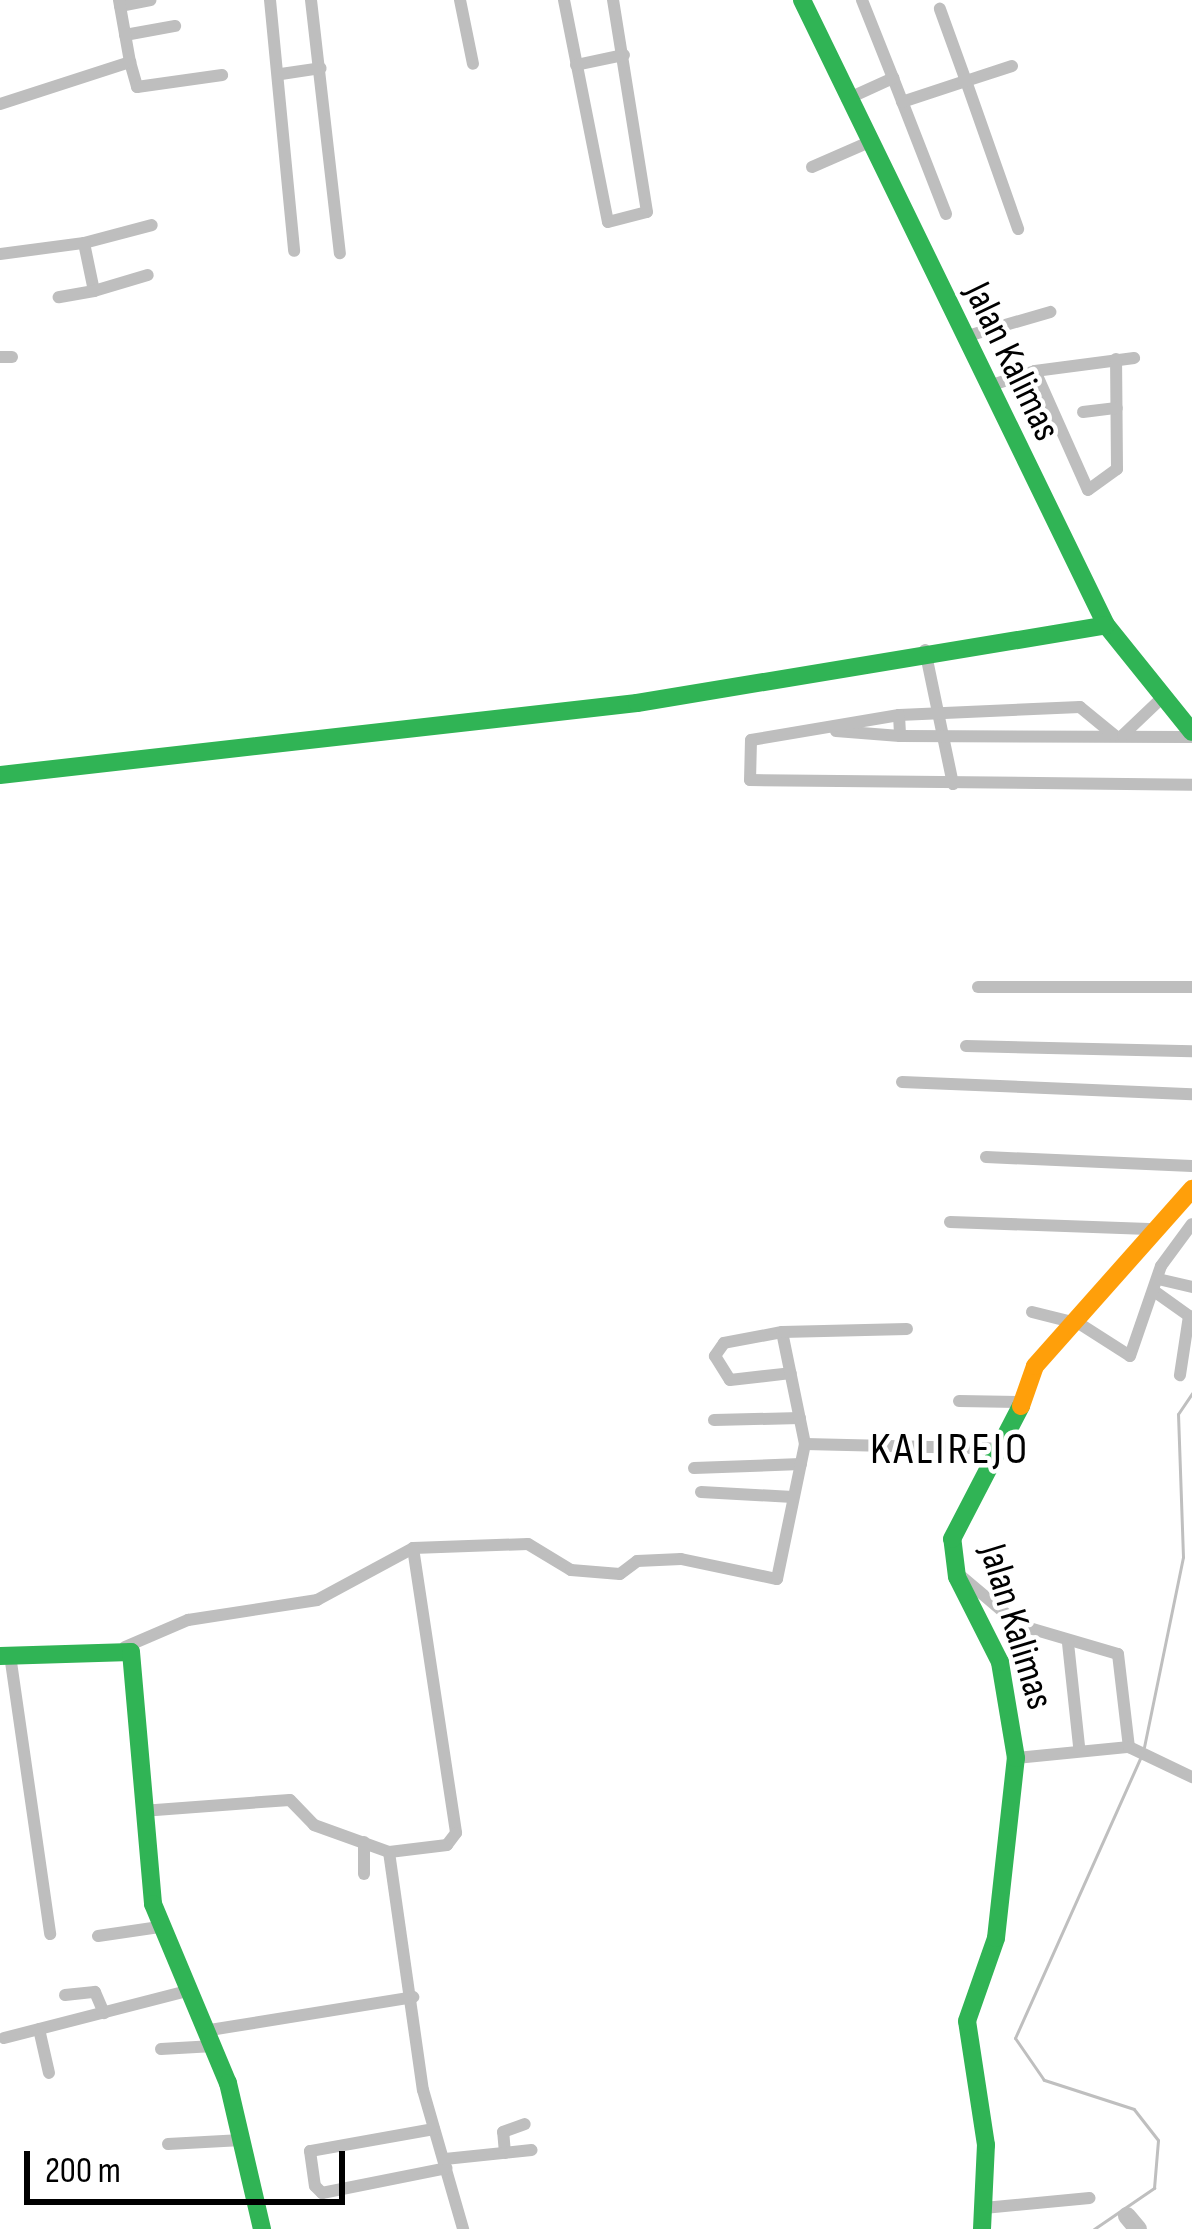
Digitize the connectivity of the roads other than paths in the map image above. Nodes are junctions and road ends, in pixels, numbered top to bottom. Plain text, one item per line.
1 (150, 0) edge
2 (270, 0) edge
3 (311, 0) edge
4 (460, 0) edge
5 (564, 0) edge
6 (613, 0) edge
7 (802, 0) edge
8 (862, 0) edge
9 (120, 3) edge
10 (940, 9) dead end
11 (175, 26) dead end
12 (125, 35) junction
13 (624, 55) junction
14 (130, 62) junction
15 (473, 64) dead end
16 (576, 64) junction
17 (1012, 66) dead end
18 (321, 68) junction
19 (280, 74) junction
20 (222, 75) dead end
21 (893, 78) junction
22 (966, 81) junction
23 (847, 99) junction
24 (902, 102) junction
25 (0, 104) edge
26 (867, 142) junction
27 (812, 167) dead end
28 (946, 214) dead end
29 (152, 225) dead end
30 (1018, 229) dead end
31 (85, 243) junction
32 (294, 251) dead end
33 (340, 253) dead end
34 (0, 254) edge
35 (148, 275) dead end
36 (94, 291) junction
37 (59, 297) dead end
38 (1050, 312) dead end
39 (964, 337) junction
40 (1134, 358) dead end
41 (1116, 359) junction
42 (1035, 371) junction
43 (988, 386) junction
44 (1117, 408) junction
45 (1083, 412) dead end
46 (1106, 625) junction
47 (925, 650) junction
48 (1165, 694) junction
49 (936, 712) junction
50 (899, 715) junction
51 (816, 730) junction
52 (943, 735) junction
53 (1192, 735) edge
54 (900, 736) junction
55 (1118, 736) junction
56 (0, 775) edge
57 (952, 784) junction
58 (1192, 785) edge
59 (978, 987) dead end
60 (1192, 987) edge
61 (965, 1046) dead end
62 (1192, 1051) edge
63 (902, 1082) dead end
64 (1192, 1094) edge
65 (986, 1156) dead end
66 (1192, 1166) edge
67 (1192, 1189) edge
68 (950, 1222) dead end
69 (1192, 1224) edge
70 (1149, 1229) junction
71 (1150, 1265) junction
72 (1192, 1287) edge
73 (1032, 1312) dead end
74 (1190, 1316) edge
75 (907, 1329) dead end
76 (1086, 1329) junction
77 (782, 1332) junction
78 (790, 1373) junction
79 (1180, 1375) dead end
80 (959, 1401) dead end
81 (1021, 1402) junction
82 (800, 1418) junction
83 (714, 1420) dead end
84 (805, 1444) junction
85 (1004, 1450) junction
86 (802, 1464) junction
87 (694, 1468) dead end
88 (701, 1492) dead end
89 (793, 1497) junction
90 (413, 1548) junction
91 (953, 1566) junction
92 (1068, 1643) junction
93 (125, 1646) junction
94 (5, 1656) edge
95 (1079, 1746) junction
96 (1131, 1748) junction
97 (1016, 1758) junction
98 (1192, 1777) edge
99 (140, 1811) junction
100 (364, 1842) junction
101 (389, 1852) junction
102 (364, 1874) dead end
103 (159, 1928) junction
104 (50, 1934) dead end
105 (98, 1936) dead end
106 (191, 1990) junction
107 (65, 1995) dead end
108 (413, 1997) junction
109 (104, 2013) junction
110 (39, 2029) junction
111 (4, 2038) dead end
112 (213, 2038) junction
113 (161, 2049) dead end
114 (49, 2073) dead end
115 (525, 2124) dead end
116 (434, 2129) junction
117 (242, 2140) junction
118 (168, 2144) dead end
119 (532, 2150) dead end
120 (505, 2153) junction
121 (446, 2163) junction
122 (1090, 2198) dead end
123 (984, 2208) junction
124 (262, 2229) edge
125 (464, 2229) edge
126 (982, 2229) edge

1 - 9 street
2 - 19 street
3 - 18 street
4 - 15 street
5 - 16 street
6 - 13 street
7 - 23 street, Jalan Kalimas
8 - 21 street
9 - 12 street
10 - 22 street
11 - 12 street
12 - 14 street
13 - 16 street
13 - 16 street
14 - 20 street
14 - 25 street
17 - 22 street
18 - 19 street
18 - 33 street
19 - 32 street
21 - 23 street
21 - 24 street
22 - 24 street
22 - 30 street
23 - 26 street, Jalan Kalimas
24 - 28 street
26 - 27 street
26 - 39 street, Jalan Kalimas
29 - 31 street
31 - 34 street
31 - 36 street
35 - 36 street
36 - 37 street
38 - 39 street
39 - 43 street, Jalan Kalimas
40 - 41 street
41 - 42 street
41 - 44 street
42 - 43 street
42 - 44 street
43 - 46 street, Jalan Kalimas
44 - 45 street
46 - 47 street
46 - 48 street, Jalan Kalimas
47 - 49 street
47 - 56 street
48 - 53 street, Jalan Kalimas
48 - 55 street
49 - 50 street
49 - 52 street
49 - 55 street
50 - 51 street
50 - 54 street
51 - 54 street
51 - 57 street
52 - 54 street
52 - 55 street
52 - 57 street
53 - 55 street
57 - 58 street
59 - 60 street
61 - 62 street
63 - 64 street
65 - 66 street
67 - 70 street, Jalan Kalimas
68 - 70 street
69 - 71 street
70 - 71 street, Jalan Kalimas
71 - 72 street
71 - 74 street
71 - 76 street, Jalan Kalimas
71 - 76 street
73 - 76 street
74 - 79 street
75 - 77 street
76 - 81 street, Jalan Kalimas
77 - 78 street
77 - 78 street
78 - 82 street
80 - 81 street
81 - 85 street, Jalan Kalimas
82 - 83 street
82 - 84 street
84 - 85 street
84 - 86 street
85 - 91 street, Jalan Kalimas
86 - 87 street
86 - 89 street
88 - 89 street
89 - 90 street
90 - 93 street
90 - 101 street
91 - 92 street
91 - 97 street, Jalan Kalimas
92 - 95 street
92 - 96 street
93 - 94 street
93 - 99 street
94 - 104 street
95 - 96 street
95 - 97 street
96 - 98 street
97 - 123 street, Jalan Kalimas
99 - 100 street
99 - 103 street
100 - 101 street
100 - 102 street
101 - 108 street
103 - 105 street
103 - 106 street
106 - 109 street
106 - 112 street
107 - 109 street
108 - 112 street
108 - 116 street
109 - 110 street
110 - 111 street
110 - 114 street
112 - 113 street
112 - 117 street
115 - 120 street
116 - 121 street
116 - 121 street
117 - 118 street
117 - 124 street
119 - 120 street
120 - 121 street
121 - 125 street
122 - 123 street
123 - 126 street, Jalan Kalimas

